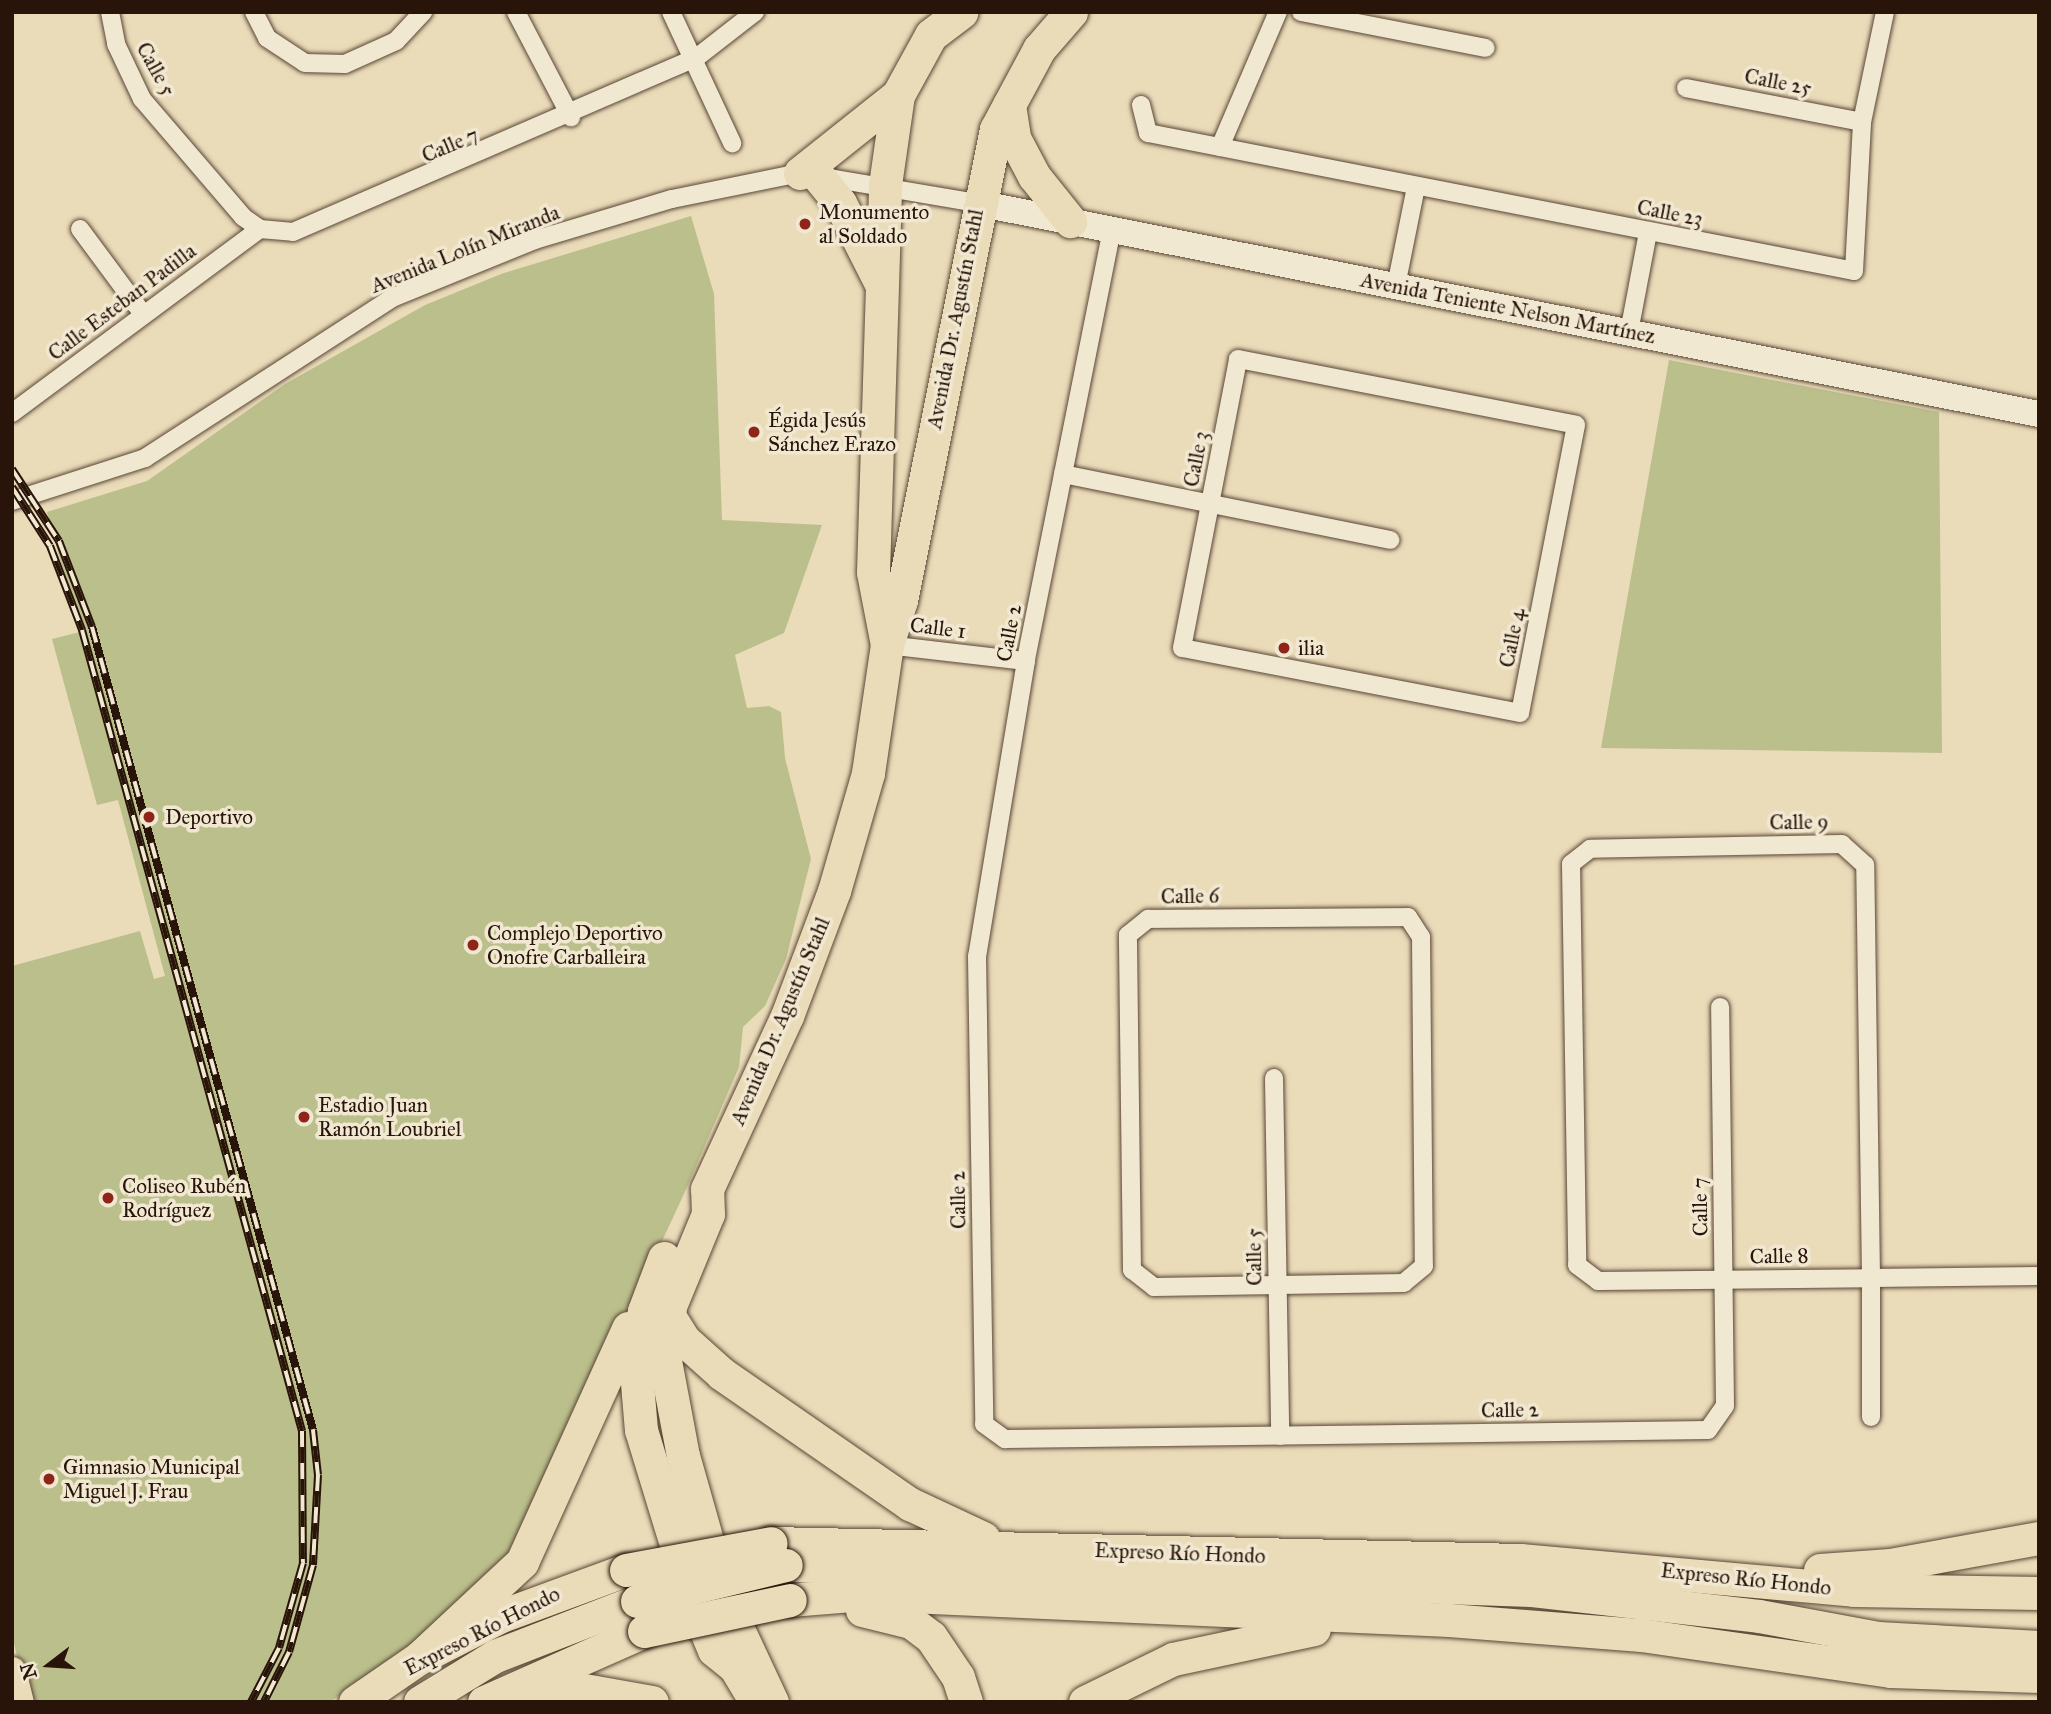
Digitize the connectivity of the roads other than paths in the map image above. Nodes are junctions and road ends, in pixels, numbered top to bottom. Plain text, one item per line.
1 (110, 12) edge
2 (254, 12) edge
3 (423, 12) edge
4 (516, 12) edge
5 (671, 12) edge
6 (755, 12) edge
7 (961, 12) edge
8 (1071, 12) edge
9 (1278, 12) edge
10 (1301, 12) edge
11 (1885, 12) edge
12 (1486, 48) dead end
13 (696, 58) junction
14 (1686, 88) dead end
15 (898, 95) junction
16 (1009, 105) junction
17 (1141, 105) dead end
18 (571, 117) junction
19 (1862, 122) junction
20 (732, 143) dead end
21 (1220, 148) junction
22 (809, 175) junction
23 (885, 184) junction
24 (1416, 187) junction
25 (977, 203) junction
26 (1070, 221) junction
27 (80, 229) dead end
28 (260, 229) junction
29 (1112, 229) junction
30 (1648, 232) junction
31 (882, 286) junction
32 (1396, 286) junction
33 (143, 313) junction
34 (1629, 332) junction
35 (1238, 359) joint
36 (12, 413) edge
37 (2039, 414) edge
38 (1063, 474) junction
39 (12, 501) edge
40 (1211, 503) junction
41 (1390, 540) dead end
42 (887, 645) junction
43 (1026, 661) junction
44 (1720, 1007) dead end
45 (1274, 1078) dead end
46 (1577, 1214) joint
47 (2039, 1276) edge
48 (1871, 1278) junction
49 (1724, 1280) junction
50 (1278, 1285) junction
51 (656, 1313) junction
52 (722, 1374) junction
53 (653, 1401) junction
54 (1725, 1406) joint
55 (591, 1416) junction
56 (1871, 1417) dead end
57 (1280, 1436) junction
58 (689, 1538) junction
59 (2039, 1538) edge
60 (1005, 1546) junction
61 (779, 1554) junction
62 (1638, 1568) junction
63 (2039, 1593) edge
64 (790, 1600) junction
65 (641, 1616) junction
66 (1449, 1619) junction
67 (558, 1633) junction
68 (2039, 1647) edge
69 (714, 1650) junction
70 (419, 1658) junction
71 (12, 1671) edge
72 (2039, 1676) edge
73 (480, 1700) edge
74 (20, 1702) edge
75 (355, 1702) edge
76 (420, 1702) edge
77 (652, 1702) edge
78 (737, 1702) edge
79 (755, 1702) edge
80 (772, 1702) edge
81 (967, 1702) edge
82 (1086, 1702) edge

1 - 28 street, Calle 5
2 - 3 street
4 - 18 street
5 - 13 street
6 - 13 street, Calle 7
7 - 15 highway, Avenida Dr. Agustín Stahl
8 - 16 highway, Avenida Dr. Agustín Stahl
9 - 21 street
10 - 12 street
11 - 19 street, Calle 23
13 - 18 street, Calle 7
13 - 20 street
14 - 19 street, Calle 25
15 - 22 highway
15 - 23 highway, Avenida Dr. Agustín Stahl
16 - 25 highway, Avenida Dr. Agustín Stahl
16 - 26 highway
17 - 21 street, Calle 23
18 - 28 street, Calle 7
19 - 30 street, Calle 23
21 - 24 street, Calle 23
22 - 23 street, Avenida Lolín Miranda
22 - 31 highway
22 - 39 street, Avenida Lolín Miranda
23 - 25 street, Avenida Lolín Miranda
23 - 31 highway, Avenida Dr. Agustín Stahl
24 - 30 street, Calle 23
24 - 32 street
25 - 26 street, Avenida Teniente Nelson Martínez
25 - 42 highway, Avenida Dr. Agustín Stahl
26 - 29 street, Avenida Teniente Nelson Martínez
27 - 33 street
28 - 33 street, Calle Esteban Padilla
29 - 32 street, Avenida Teniente Nelson Martínez
29 - 38 street, Calle 2
30 - 34 street
31 - 42 highway, Avenida Dr. Agustín Stahl
32 - 34 street, Avenida Teniente Nelson Martínez
33 - 36 street, Calle Esteban Padilla
34 - 37 street, Avenida Teniente Nelson Martínez
35 - 40 street, Calle 3
35 - 40 street, Calle 4
38 - 40 street, Calle 3
38 - 43 street, Calle 2
40 - 41 street
42 - 43 street, Calle 1
42 - 51 highway, Avenida Dr. Agustín Stahl
43 - 57 street, Calle 2
44 - 49 street, Calle 7
45 - 50 street, Calle 5
46 - 48 street, Calle 9
46 - 49 street, Calle 8
47 - 48 street, Calle 8
48 - 49 street, Calle 8
48 - 56 street, Calle 9
49 - 54 street, Calle 7
50 - 50 street, Calle 6
50 - 57 street, Calle 5
51 - 52 highway
51 - 53 highway, Avenida Dr. Agustín Stahl
51 - 55 highway
52 - 53 highway
52 - 60 highway
53 - 55 highway
53 - 58 highway, Avenida Dr. Agustín Stahl
54 - 57 street, Calle 2
55 - 70 highway
58 - 69 highway
58 - 80 highway
59 - 62 highway
60 - 61 highway, Expreso Río Hondo
60 - 62 highway, Expreso Río Hondo
61 - 65 highway, bridge
61 - 68 highway
61 - 70 highway, Expreso Río Hondo, bridge
62 - 63 highway, Expreso Río Hondo
64 - 65 highway, bridge
64 - 66 highway
64 - 81 highway
65 - 67 highway
65 - 73 highway
66 - 72 highway
66 - 82 highway
67 - 73 highway
67 - 76 highway
69 - 78 main road
69 - 79 highway
70 - 75 highway, Expreso Río Hondo
71 - 74 main road
73 - 77 highway

